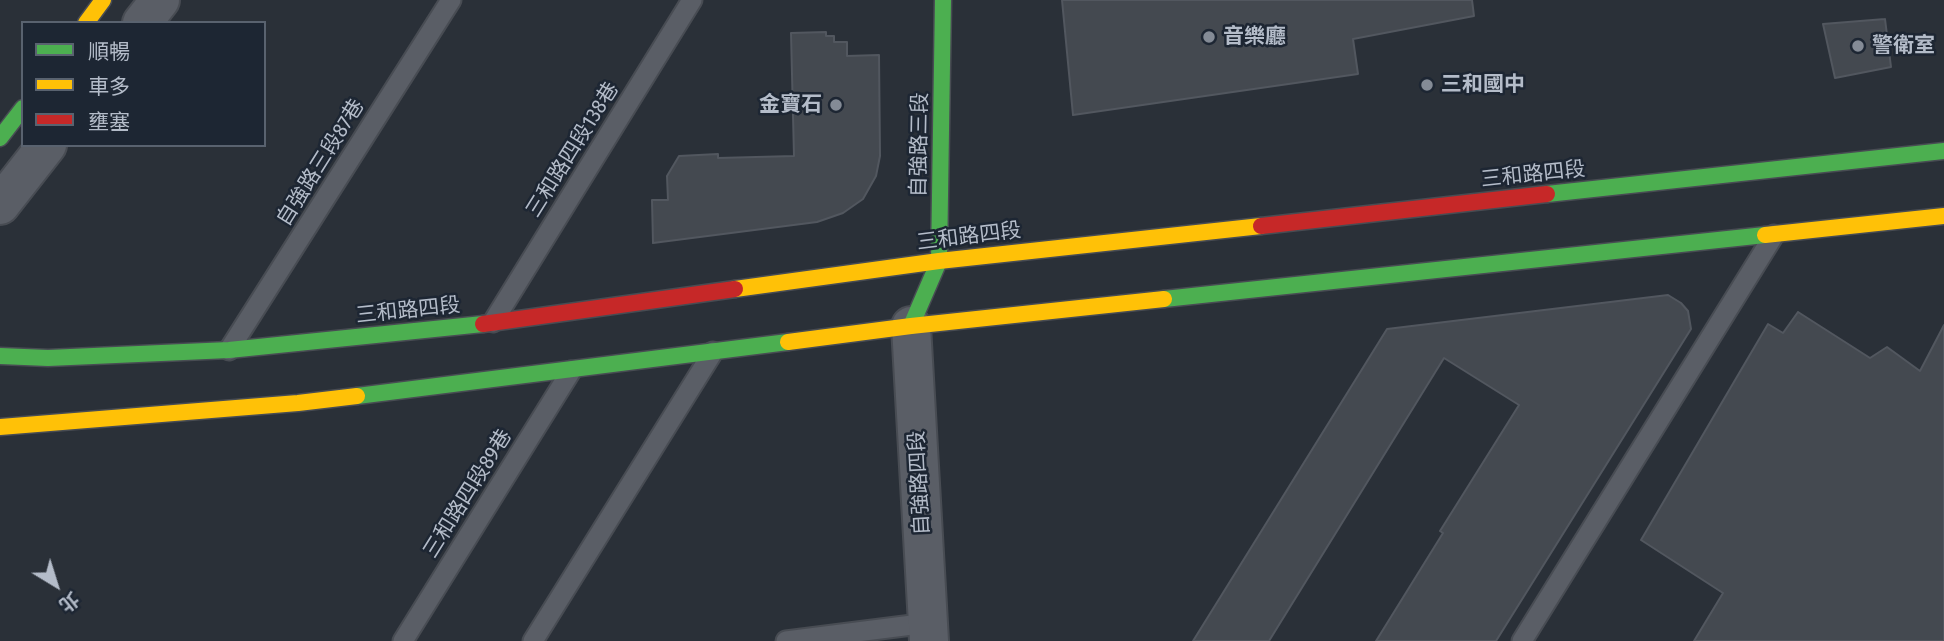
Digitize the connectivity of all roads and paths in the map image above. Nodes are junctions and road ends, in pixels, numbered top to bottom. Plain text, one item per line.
1 (103, 0) edge
2 (160, 0) edge
3 (451, 0) edge
4 (692, 0) edge
5 (943, 0) edge
6 (87, 21) edge
7 (144, 21) edge
8 (21, 111) edge
9 (0, 138) edge
10 (45, 147) edge
11 (1944, 151) edge
12 (0, 205) edge
13 (1944, 216) edge
14 (1775, 234) junction
15 (939, 261) junction
16 (493, 323) junction
17 (911, 326) junction
18 (229, 351) junction
19 (714, 351) junction
20 (0, 356) edge
21 (571, 371) junction
22 (0, 426) edge
23 (929, 632) edge
24 (403, 641) edge
25 (533, 641) edge
26 (786, 641) edge
27 (1522, 641) edge

1 - 6 main road
2 - 7 street
3 - 18 lane, 自強路三段87巷
4 - 16 lane, 三和路四段138巷
5 - 15 main road, 自強路三段
8 - 9 main road
10 - 12 street
11 - 15 main road, 三和路四段
13 - 14 main road
14 - 17 main road
14 - 27 lane
15 - 16 main road, 三和路四段
15 - 17 main road, 自強路三段
16 - 18 main road, 三和路四段
17 - 19 main road
17 - 23 street, 自強路四段
18 - 20 main road, 三和路四段
19 - 21 main road
19 - 25 lane
21 - 22 main road
21 - 24 lane, 三和路四段89巷
23 - 26 lane

